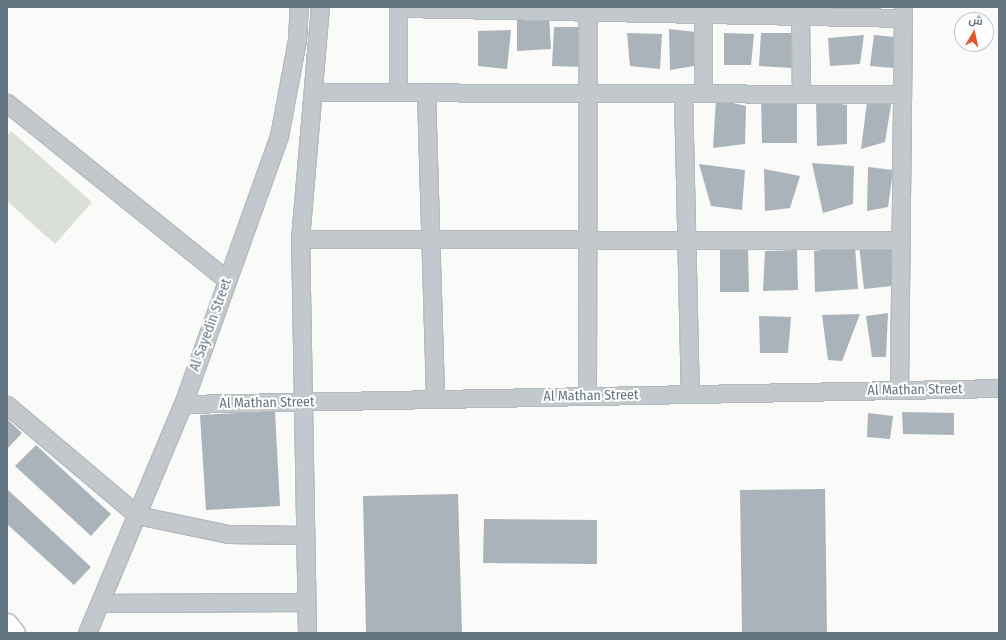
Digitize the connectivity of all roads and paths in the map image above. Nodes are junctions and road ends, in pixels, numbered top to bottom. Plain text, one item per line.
1 (299, 7) edge
2 (320, 7) edge
3 (398, 7) edge
4 (506, 9) edge
5 (588, 9) edge
6 (701, 12) edge
7 (903, 13) edge
8 (800, 16) junction
9 (315, 92) junction
10 (398, 92) junction
11 (426, 92) junction
12 (588, 93) junction
13 (683, 93) junction
14 (703, 93) junction
15 (801, 94) junction
16 (902, 94) junction
17 (7, 103) edge
18 (300, 239) junction
19 (430, 239) junction
20 (587, 239) junction
21 (686, 239) junction
22 (901, 240) junction
23 (227, 280) junction
24 (999, 388) edge
25 (899, 390) junction
26 (690, 394) junction
27 (587, 396) junction
28 (435, 399) junction
29 (300, 402) junction
30 (183, 404) junction
31 (7, 405) edge
32 (137, 515) junction
33 (304, 535) junction
34 (306, 602) junction
35 (101, 603) junction
36 (7, 624) edge
37 (14, 633) edge
38 (87, 633) edge
39 (307, 633) edge

1 - 23 street, Al Sayedin Street
2 - 9 street
3 - 4 street
3 - 10 street
4 - 5 street
5 - 6 street
5 - 12 street
6 - 8 street
6 - 14 street
7 - 8 street
7 - 16 street
8 - 15 street
9 - 10 street
9 - 18 street
10 - 11 street
11 - 12 street
11 - 19 street
12 - 13 street
12 - 20 street
13 - 14 street
13 - 21 street
14 - 15 street
15 - 16 street
16 - 22 street
17 - 23 street
18 - 19 street
18 - 29 street
19 - 20 street
19 - 28 street
20 - 21 street
20 - 27 street
21 - 22 street
21 - 26 street
22 - 25 street
23 - 30 street, Al Sayedin Street
24 - 25 street, Al Mathan Street
25 - 26 street, Al Mathan Street
26 - 27 street, Al Mathan Street
27 - 28 street, Al Mathan Street
28 - 29 street, Al Mathan Street
29 - 30 street, Al Mathan Street
29 - 33 street
30 - 32 street, Al Sayedin Street
31 - 32 street
32 - 33 street
32 - 35 street, Al Sayedin Street
33 - 34 street
34 - 35 street
34 - 39 street
35 - 38 street, Al Sayedin Street
36 - 37 main road

